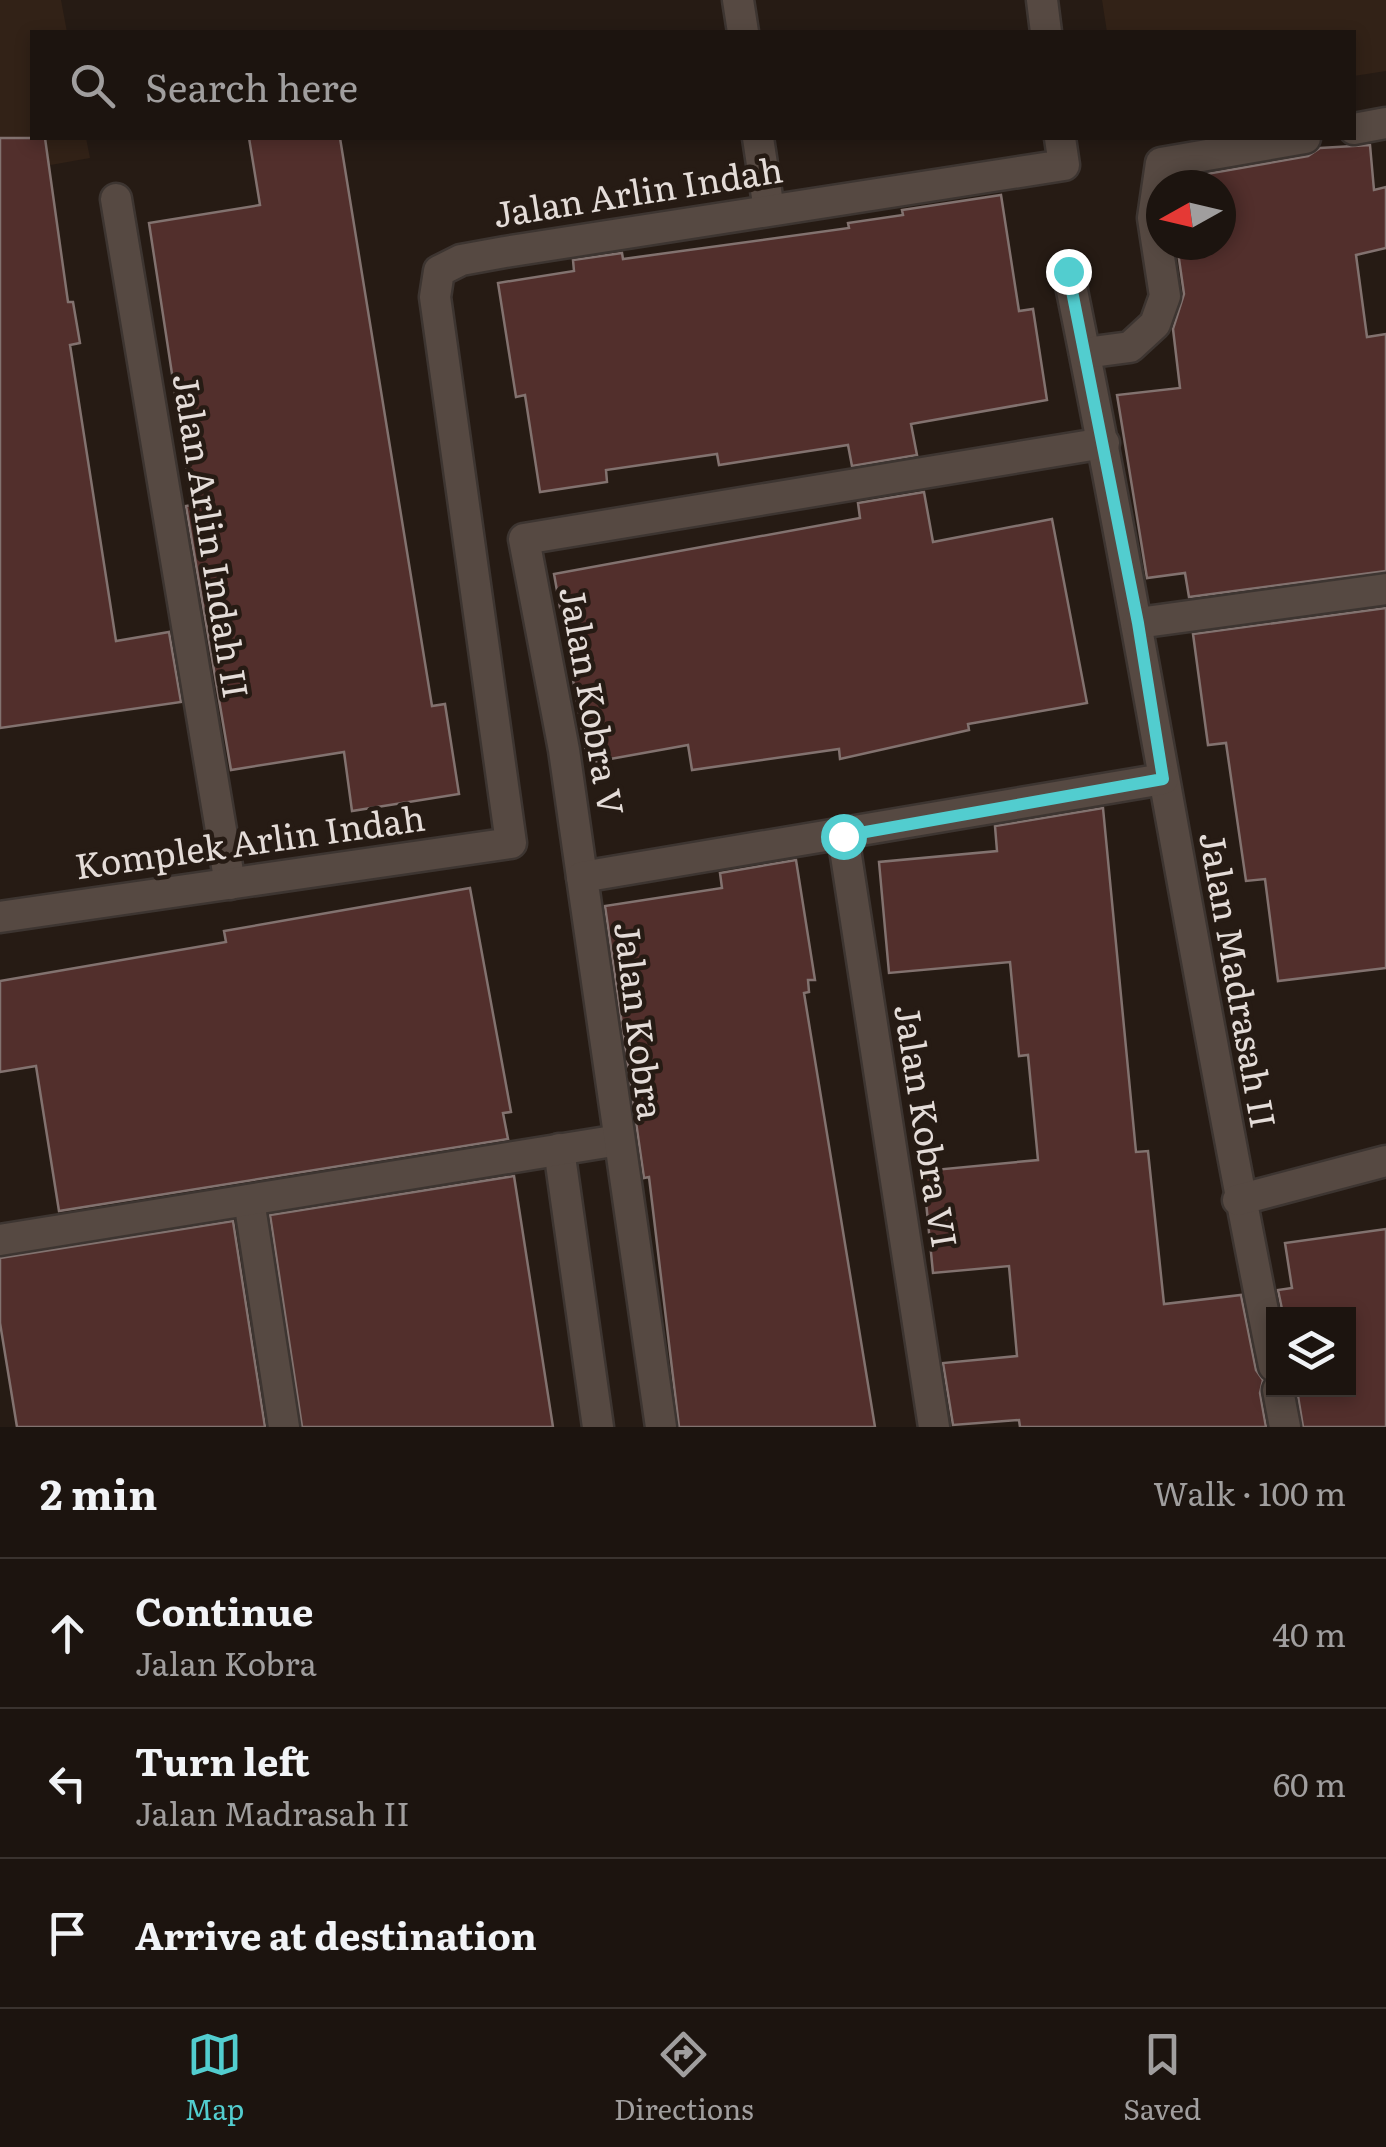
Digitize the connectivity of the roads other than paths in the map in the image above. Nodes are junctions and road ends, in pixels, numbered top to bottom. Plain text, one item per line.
1 (738, 0) edge
2 (1042, 0) edge
3 (743, 30) edge
4 (1046, 30) edge
5 (1386, 123) edge
6 (1356, 129) edge
7 (758, 140) edge
8 (1293, 140) edge
9 (1062, 151) edge
10 (116, 200) dead end
11 (769, 210) junction
12 (1068, 271) dead end
13 (1084, 353) junction
14 (1104, 442) junction
15 (1386, 589) edge
16 (1138, 623) junction
17 (1163, 779) junction
18 (843, 836) junction
19 (511, 843) joint
20 (582, 876) junction
21 (230, 884) junction
22 (0, 918) edge
23 (618, 1140) junction
24 (559, 1149) junction
25 (1386, 1161) edge
26 (249, 1200) junction
27 (1238, 1200) junction
28 (0, 1240) edge
29 (1266, 1329) edge
30 (1280, 1397) edge
31 (284, 1427) edge
32 (598, 1427) edge
33 (661, 1427) edge
34 (934, 1427) edge
35 (1286, 1427) edge

1 - 3 street
2 - 4 street
5 - 6 street
7 - 11 street
8 - 13 street
9 - 11 street, Jalan Arlin Indah
10 - 21 street, Jalan Arlin Indah II
11 - 19 street, Jalan Arlin Indah
12 - 13 street, Jalan Madrasah II
13 - 14 street, Jalan Madrasah II
14 - 16 street, Jalan Madrasah II
14 - 20 street, Jalan Kobra V
15 - 16 street
16 - 17 street, Jalan Madrasah II
17 - 18 street, Jalan Kobra
17 - 27 street, Jalan Madrasah II
18 - 20 street, Jalan Kobra
18 - 34 street, Jalan Kobra VI
19 - 21 street, Komplek Arlin Indah
20 - 23 street, Jalan Kobra
21 - 22 street, Komplek Arlin Indah
23 - 24 street, Jalan Kobra
23 - 33 street
24 - 26 street, Jalan Kobra
24 - 32 street
25 - 27 street
26 - 28 street, Jalan Kobra
26 - 31 street
27 - 29 street, Jalan Madrasah II
30 - 35 street

